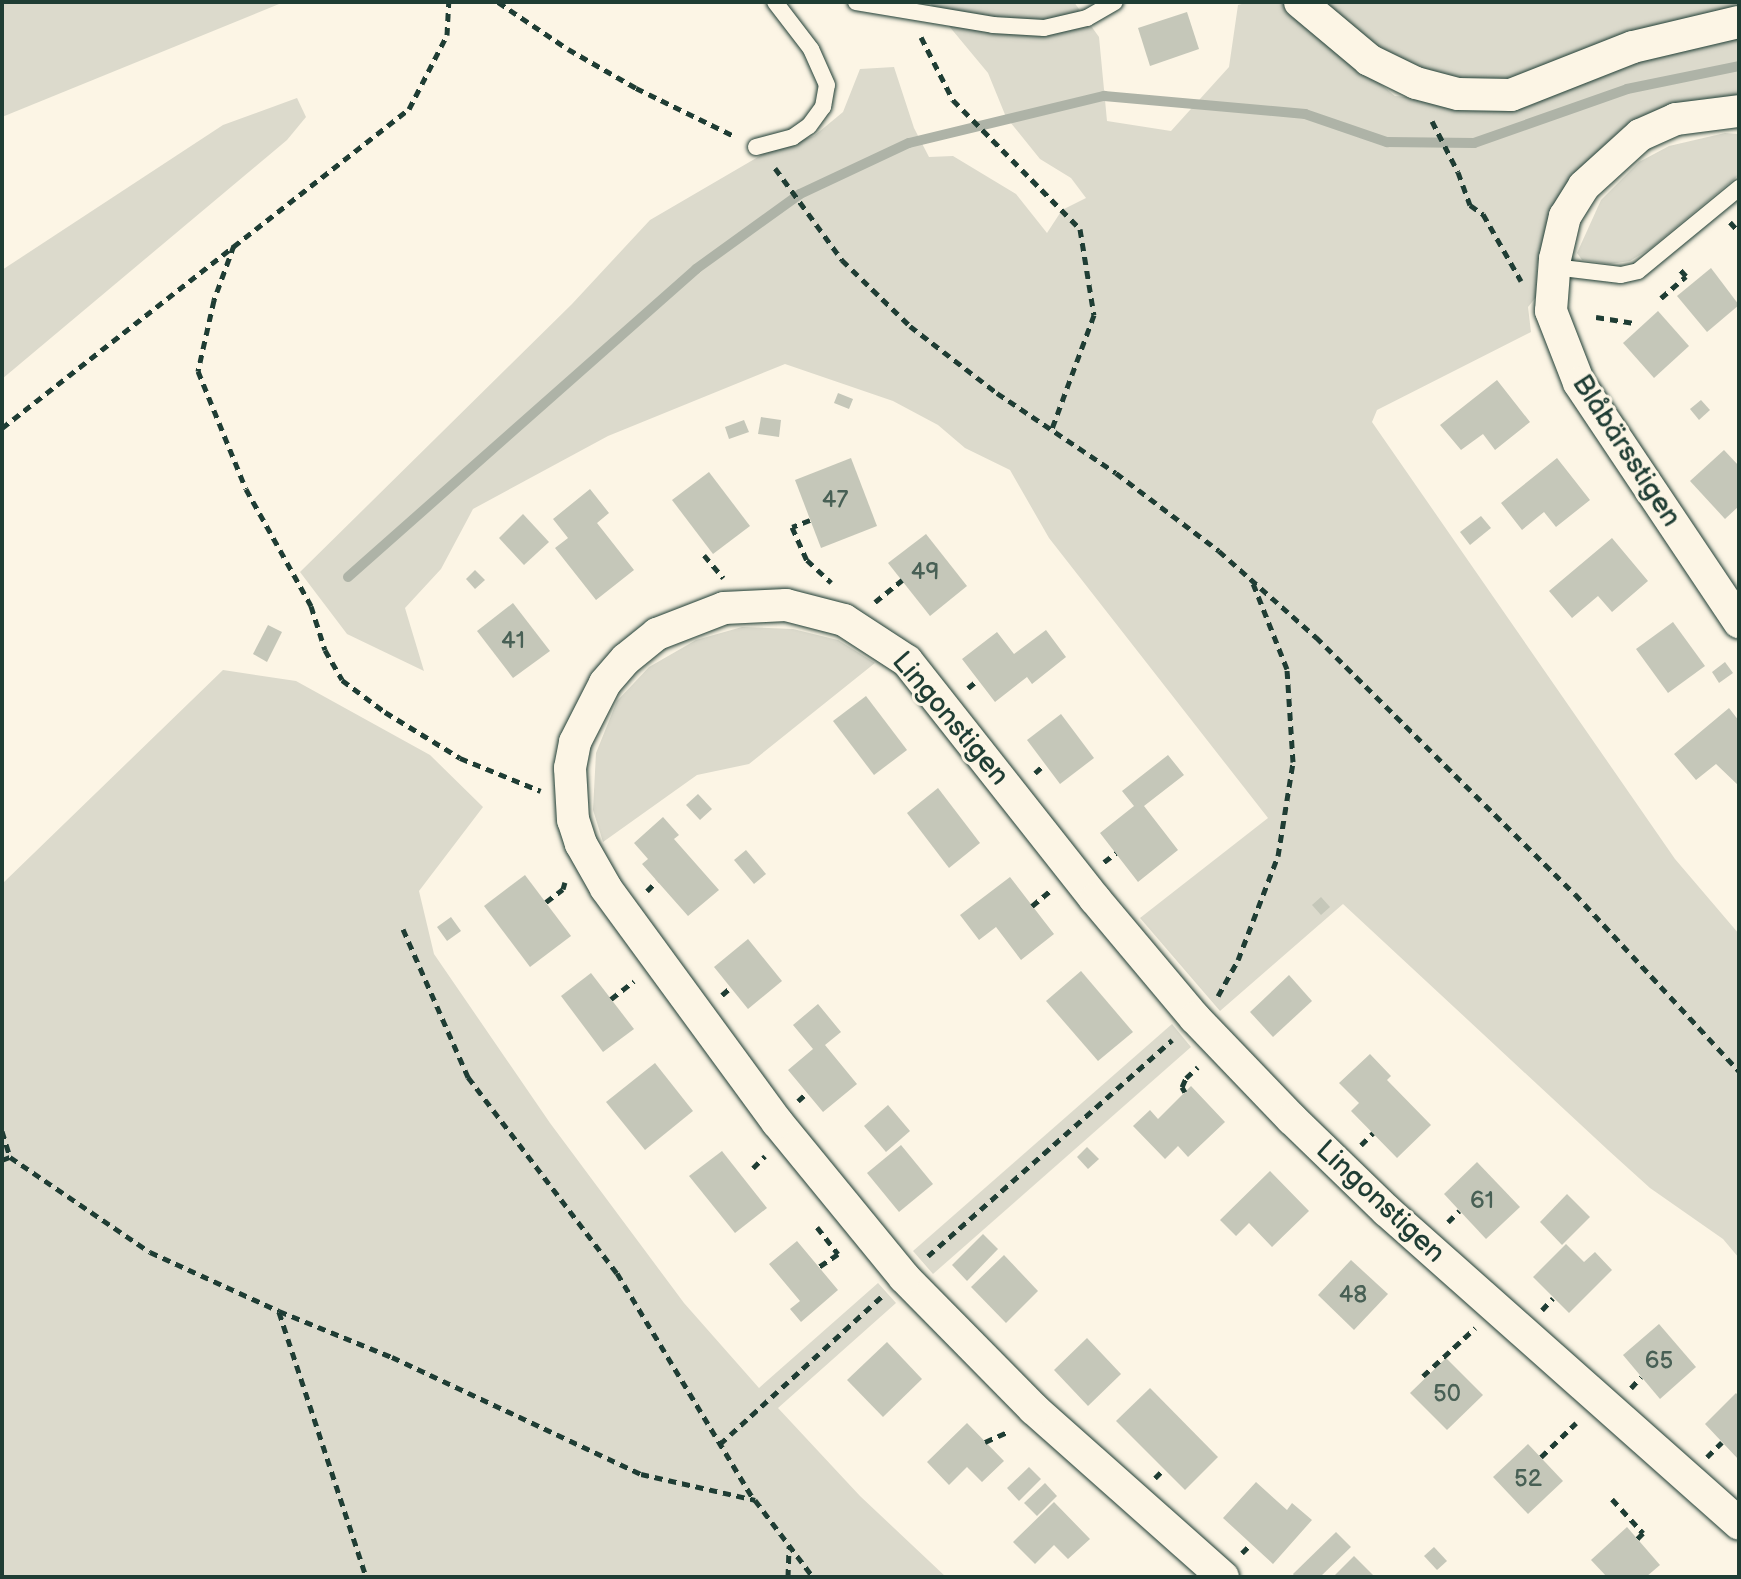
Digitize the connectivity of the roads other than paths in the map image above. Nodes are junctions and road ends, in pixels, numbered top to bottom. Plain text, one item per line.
1 (775, 2) edge
2 (856, 2) edge
3 (1115, 2) edge
4 (1300, 2) edge
5 (1739, 22) edge
6 (1739, 111) edge
7 (756, 147) road end
8 (1739, 188) edge
9 (1554, 267) junction
10 (1739, 622) edge
11 (1739, 1524) edge
12 (1223, 1577) edge

1 - 7 lane
2 - 3 lane
4 - 5 street
6 - 9 street, Blåbärsstigen
8 - 9 lane
9 - 10 street, Blåbärsstigen
11 - 12 street, Lingonstigen

